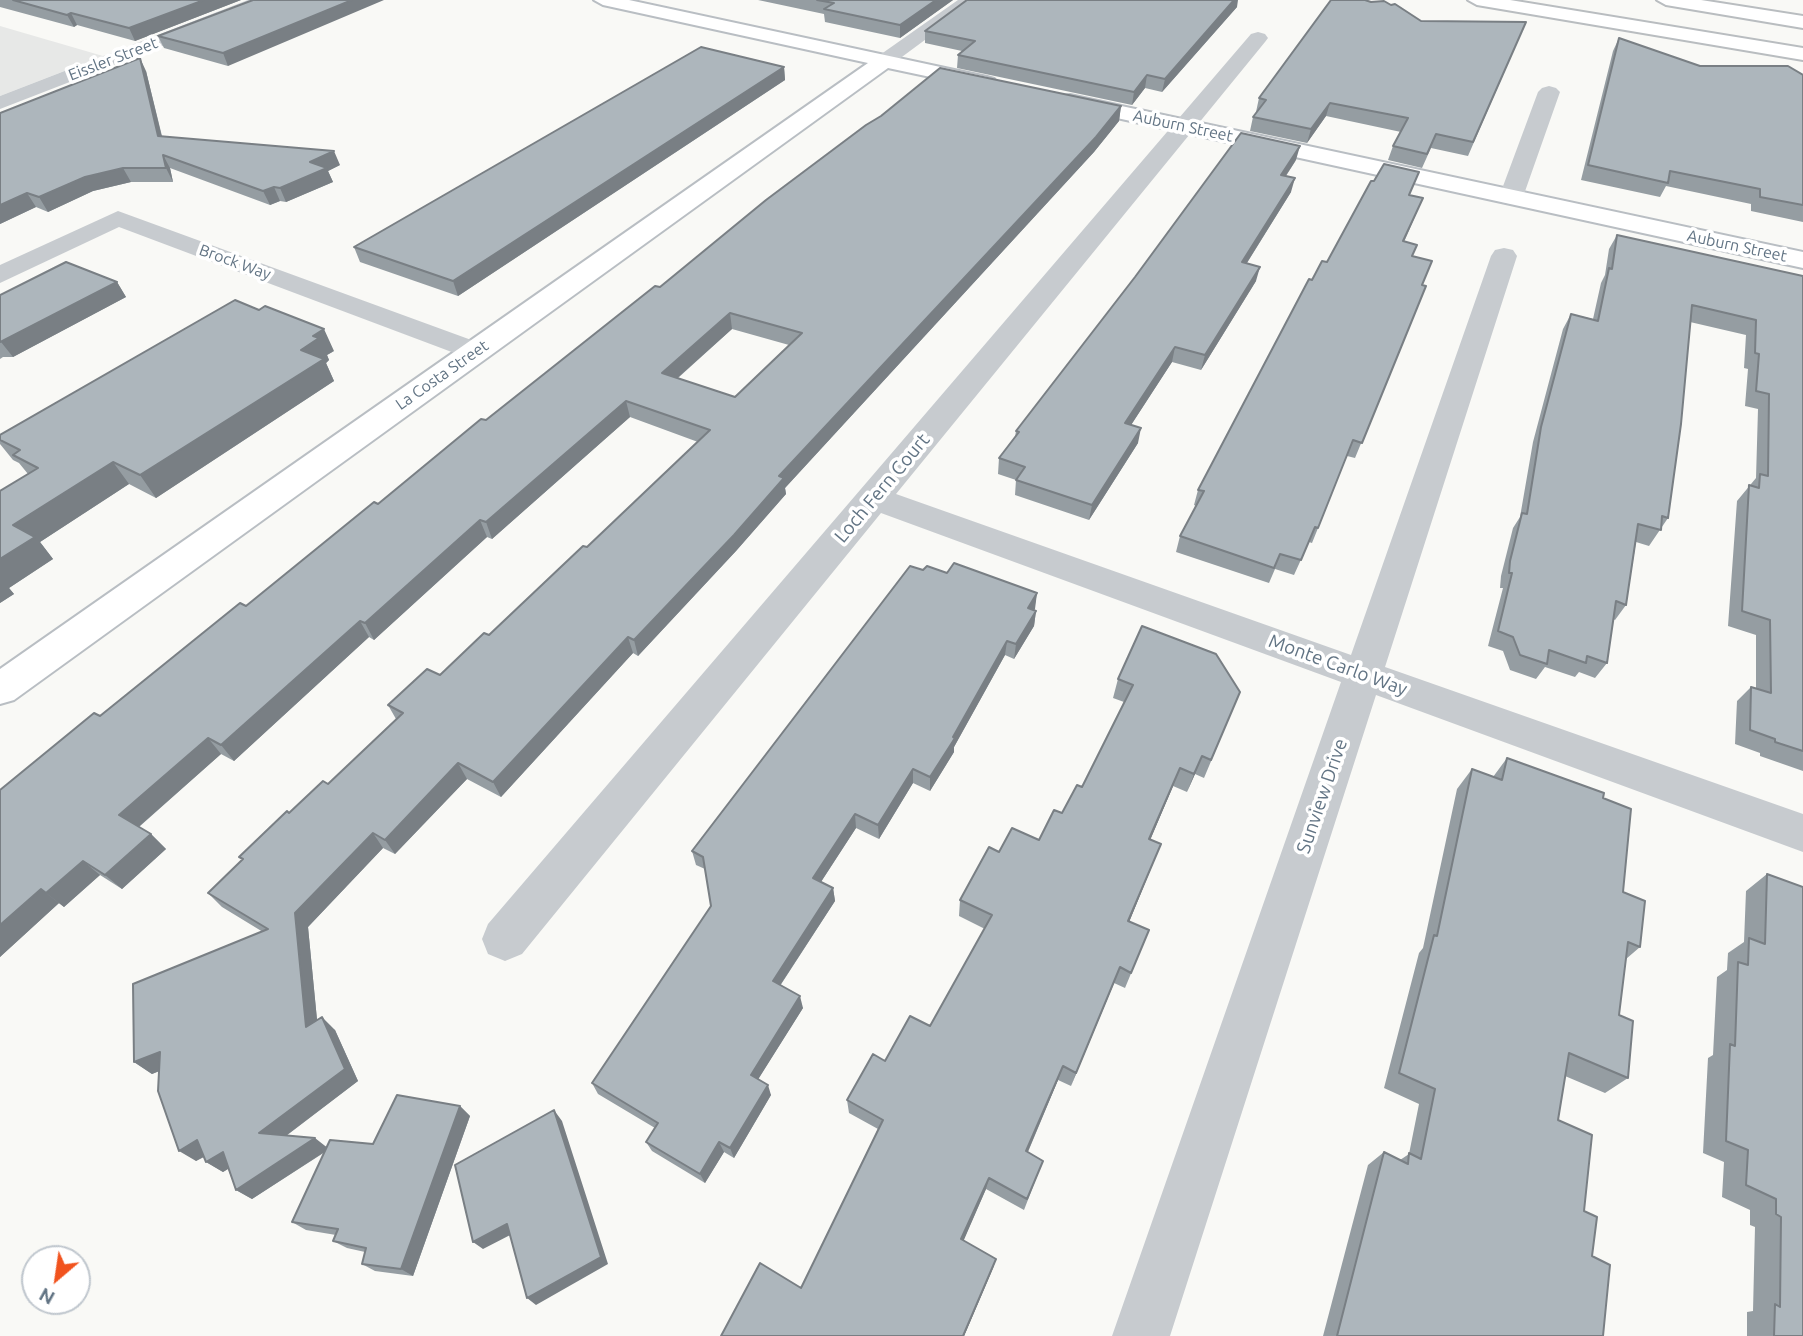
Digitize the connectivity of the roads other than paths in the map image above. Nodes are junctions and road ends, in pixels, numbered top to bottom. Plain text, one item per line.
1 (219, 0) edge
2 (603, 0) edge
3 (970, 0) edge
4 (1477, 0) edge
5 (1666, 0) edge
6 (256, 4) edge
7 (1803, 22) edge
8 (1258, 38) dead end
9 (1803, 54) edge
10 (884, 61) junction
11 (1001, 86) edge
12 (1549, 92) dead end
13 (1053, 98) edge
14 (0, 103) edge
15 (1184, 126) junction
16 (1511, 197) junction
17 (1504, 256) dead end
18 (1803, 260) edge
19 (0, 275) edge
20 (475, 351) junction
21 (873, 498) junction
22 (1362, 674) junction
23 (0, 689) edge
24 (1803, 833) edge
25 (505, 939) dead end
26 (1141, 1336) edge

1 - 6 street
2 - 10 main road
3 - 10 street
4 - 9 main road
5 - 7 main road
6 - 14 street, Eissler Street
8 - 15 street, Loch Fern Court
10 - 11 main road
10 - 20 main road, La Costa Street
12 - 16 street
13 - 15 main road, Auburn Street
15 - 16 main road, Auburn Street
15 - 21 street, Loch Fern Court
16 - 18 main road, Auburn Street
17 - 22 street, Sunview Drive
19 - 20 street, Brock Way
20 - 23 main road, La Costa Street
21 - 22 street, Monte Carlo Way
21 - 25 street, Loch Fern Court
22 - 24 street, Monte Carlo Way
22 - 26 street, Sunview Drive

